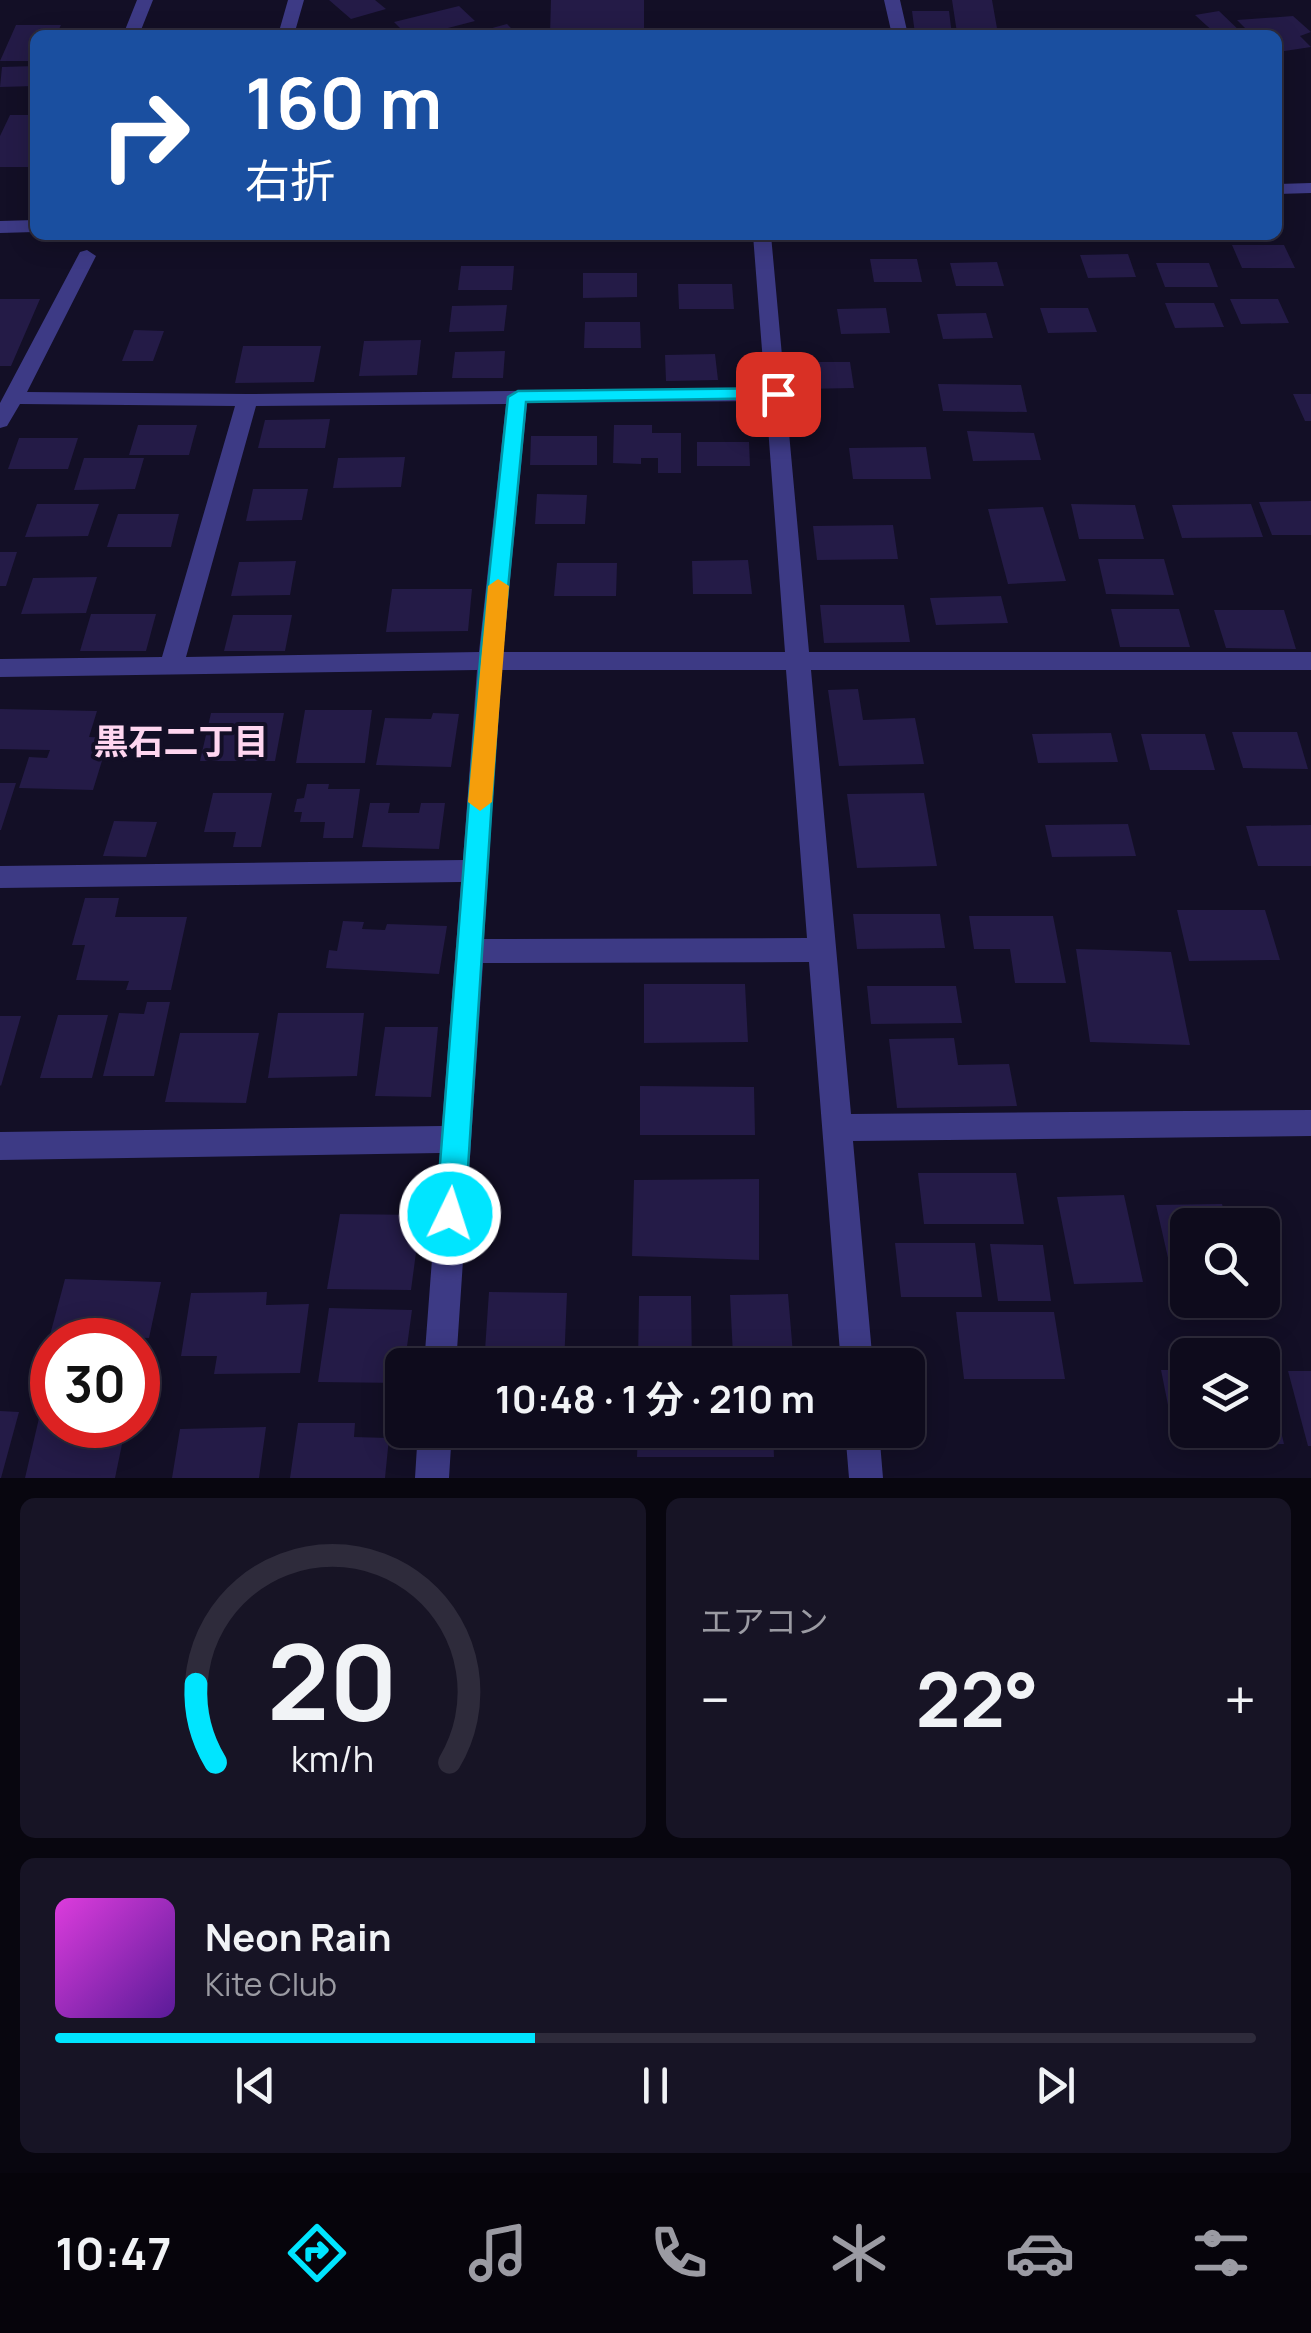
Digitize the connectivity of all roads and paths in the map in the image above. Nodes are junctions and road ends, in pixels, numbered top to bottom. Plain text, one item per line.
1 (145, 0) edge
2 (296, 0) edge
3 (892, 0) edge
4 (133, 30) edge
5 (287, 30) edge
6 (899, 30) edge
7 (1311, 188) edge
8 (1282, 189) edge
9 (0, 226) edge
10 (30, 226) edge
11 (763, 240) edge
12 (86, 256) dead end
13 (778, 394) junction
14 (518, 397) junction
15 (13, 398) junction
16 (246, 400) junction
17 (0, 421) edge
18 (799, 660) junction
19 (490, 661) junction
20 (1311, 661) edge
21 (170, 667) junction
22 (0, 668) edge
23 (475, 871) junction
24 (0, 876) edge
25 (823, 950) junction
26 (470, 951) junction
27 (1311, 1124) edge
28 (838, 1128) junction
29 (456, 1139) junction
30 (0, 1146) edge
31 (441, 1348) edge
32 (856, 1348) edge
33 (434, 1448) edge
34 (864, 1448) edge
35 (432, 1478) edge
36 (866, 1478) edge

1 - 4 street
2 - 5 street
3 - 6 street
7 - 8 street
9 - 10 street
11 - 13 street
12 - 15 street
13 - 14 street
13 - 18 street
14 - 16 street
14 - 19 street
15 - 16 street
15 - 17 street
16 - 21 street
18 - 19 street
18 - 20 street
18 - 25 street
19 - 21 street
19 - 23 street
21 - 22 street
23 - 24 street
23 - 26 street
25 - 26 street
25 - 28 street
26 - 29 street
27 - 28 street
28 - 32 street
29 - 30 street
29 - 31 street
33 - 35 street
34 - 36 street

